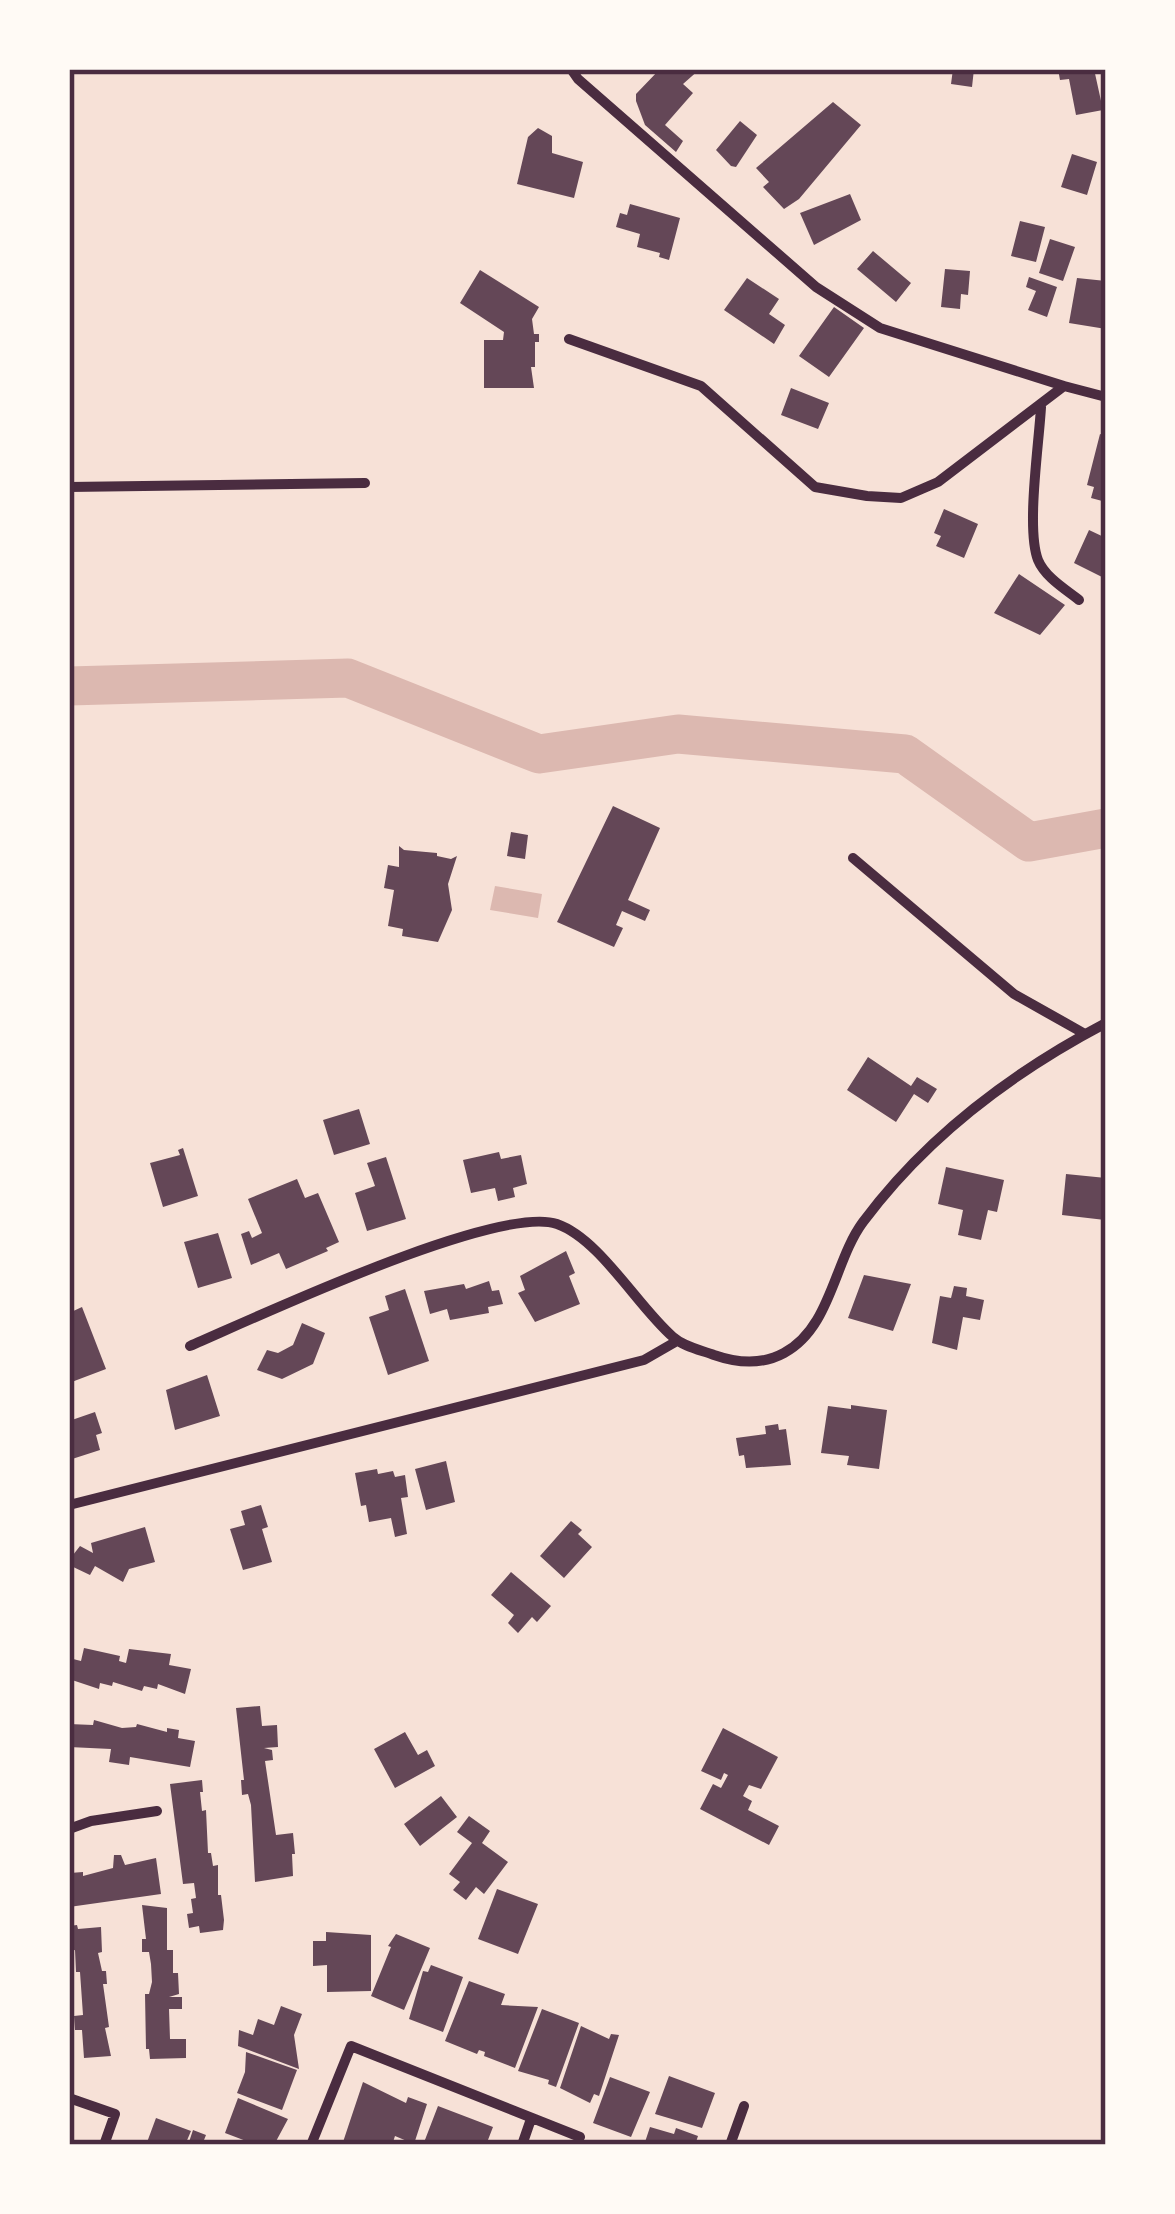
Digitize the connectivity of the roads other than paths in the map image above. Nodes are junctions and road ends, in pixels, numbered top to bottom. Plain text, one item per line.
1 (572, 69) edge
2 (569, 339) dead end
3 (1106, 355) edge
4 (1064, 386) junction
5 (1106, 393) edge
6 (1041, 407) junction
7 (365, 484) dead end
8 (69, 487) edge
9 (1079, 600) dead end
10 (853, 858) dead end
11 (1106, 1023) edge
12 (1085, 1034) junction
13 (676, 1341) junction
14 (190, 1346) dead end
15 (69, 1505) edge
16 (157, 1811) dead end
17 (69, 1829) edge
18 (69, 2098) edge
19 (744, 2105) dead end
20 (531, 2120) junction
21 (580, 2137) dead end
22 (104, 2145) edge
23 (311, 2145) edge
24 (522, 2145) edge
25 (730, 2145) edge

1 - 4 street
2 - 6 street
3 - 5 street
4 - 5 street
4 - 6 street
6 - 9 street
7 - 8 street
10 - 12 street
11 - 12 street
12 - 13 street
13 - 14 street
13 - 15 street
16 - 17 street
18 - 22 street
19 - 25 street
20 - 21 street
20 - 23 street
20 - 24 street

